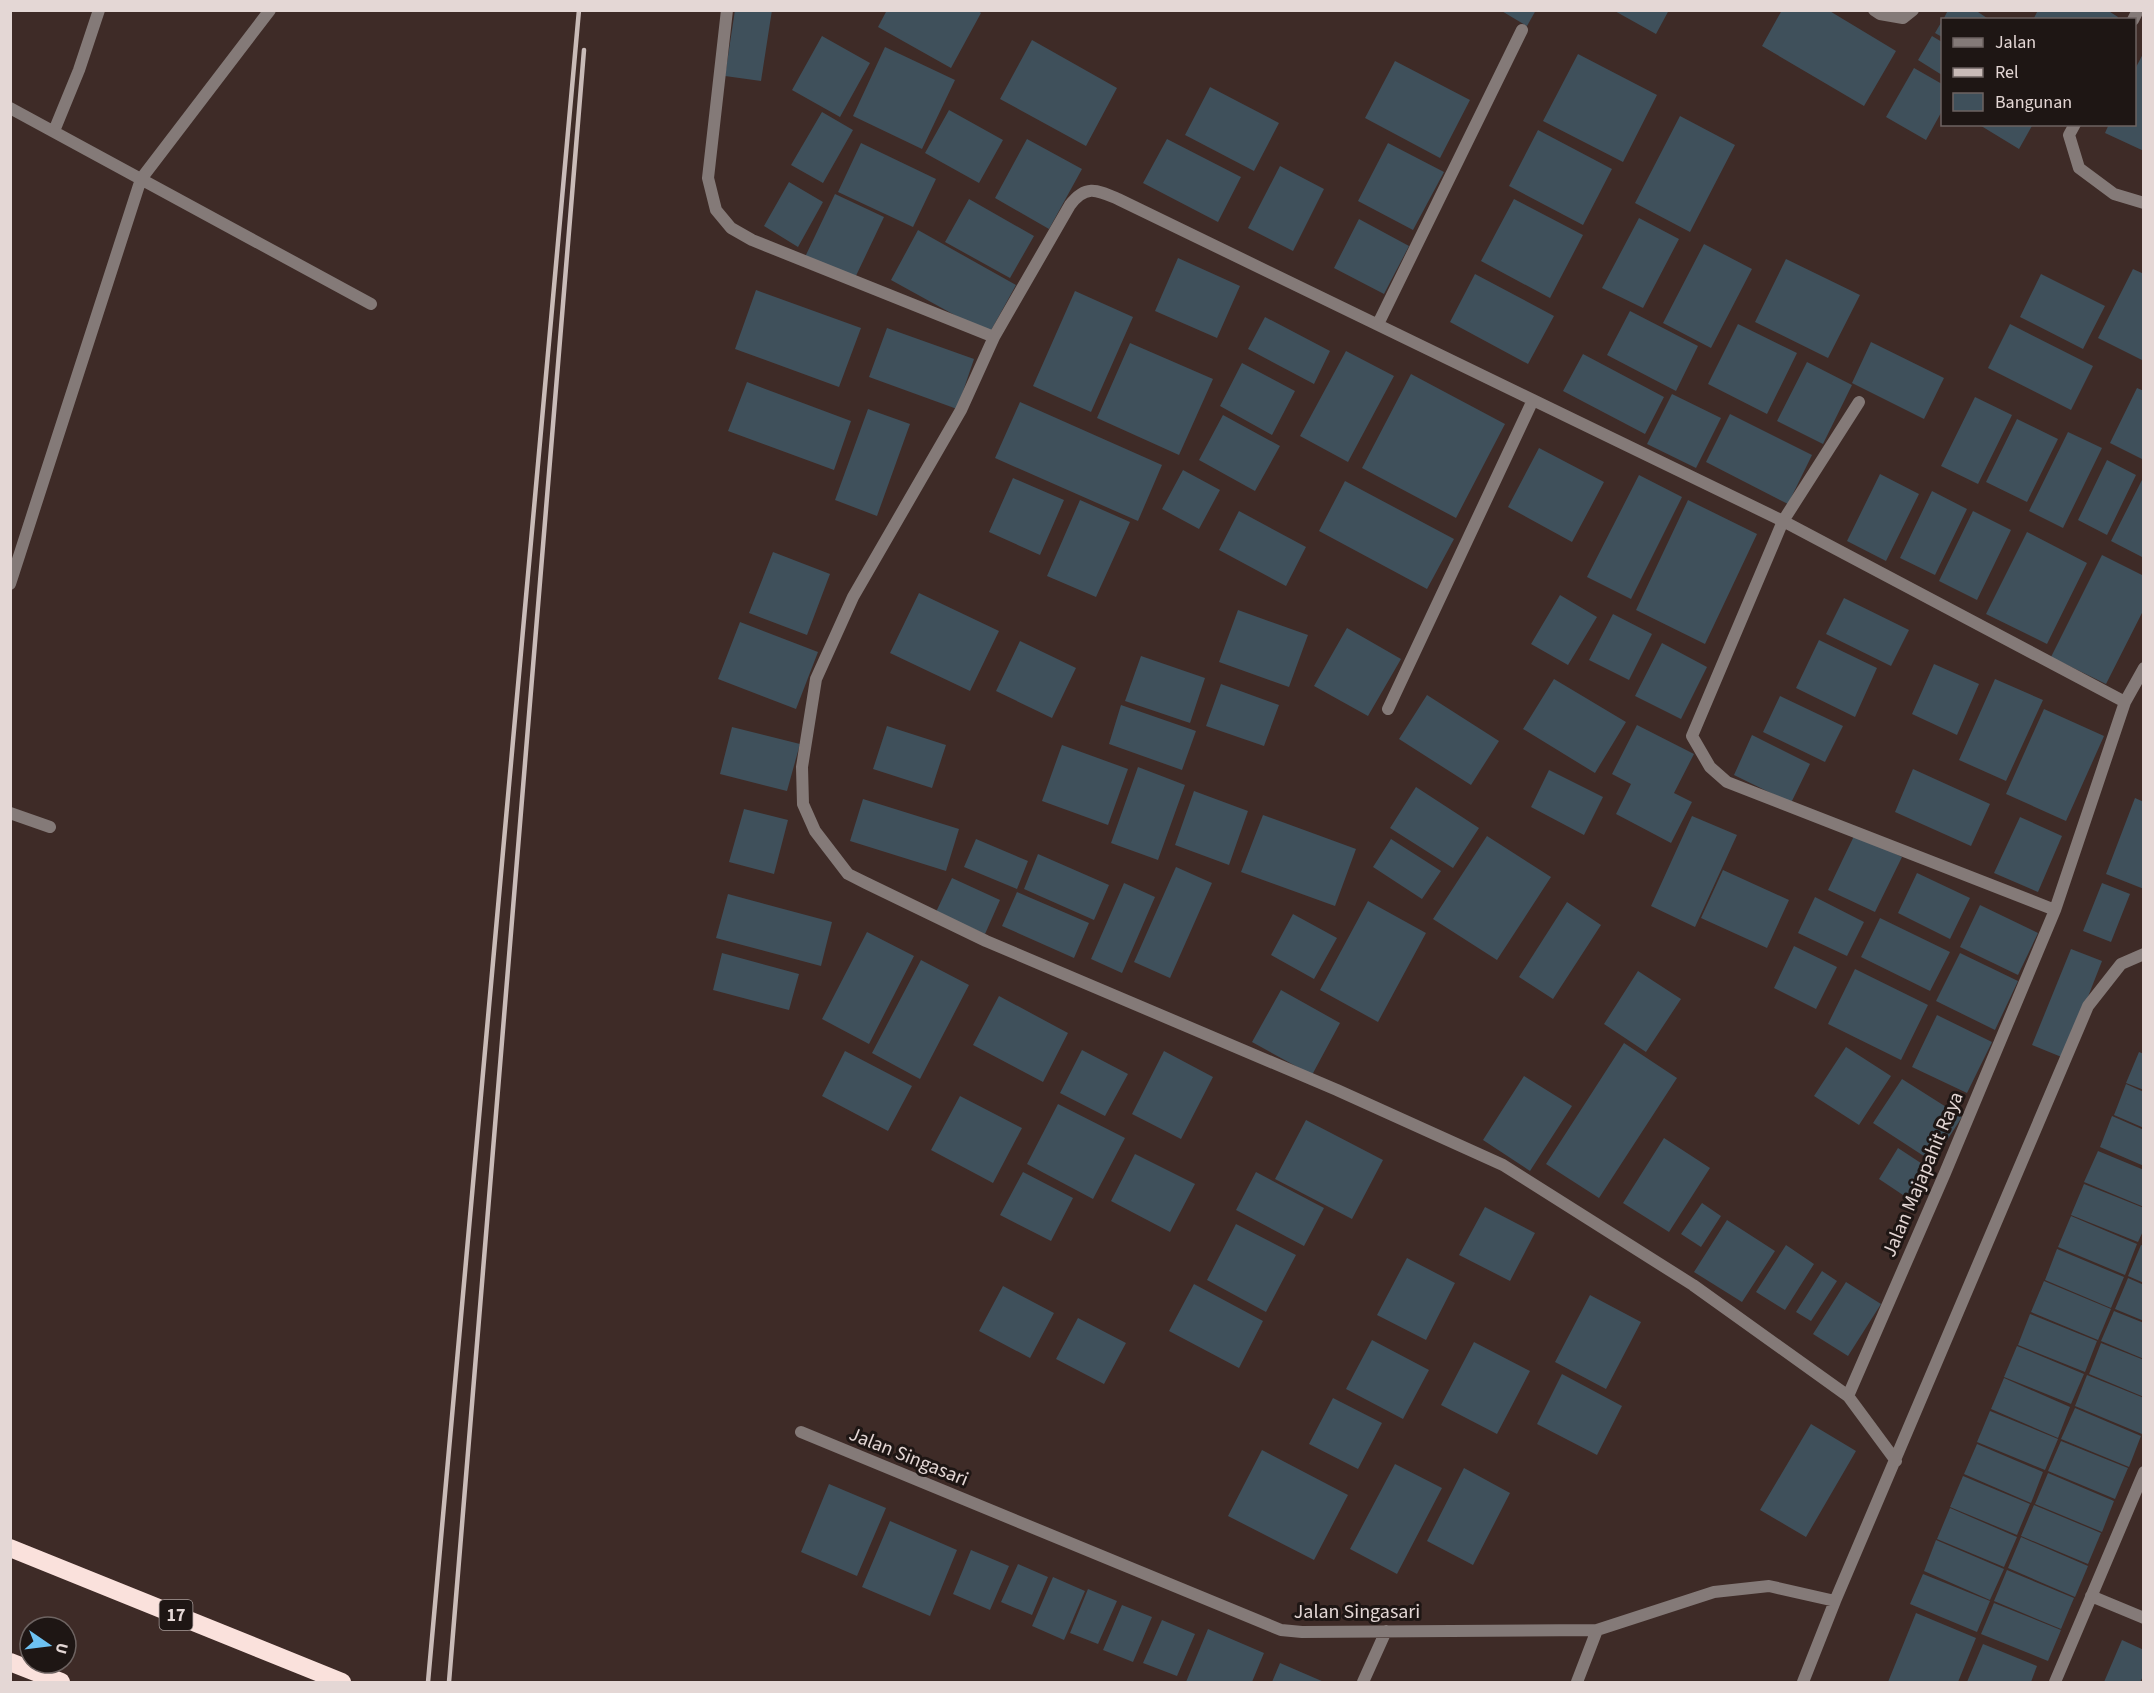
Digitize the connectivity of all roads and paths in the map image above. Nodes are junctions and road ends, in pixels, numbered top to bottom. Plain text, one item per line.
1 (99, 10) edge
2 (270, 10) edge
3 (727, 10) edge
4 (1874, 10) edge
5 (1913, 10) edge
6 (1522, 30) dead end
7 (10, 108) edge
8 (2074, 126) edge
9 (54, 131) junction
10 (141, 180) junction
11 (2144, 203) edge
12 (371, 304) dead end
13 (1378, 324) junction
14 (994, 337) junction
15 (1533, 400) junction
16 (1859, 402) dead end
17 (1783, 521) junction
18 (10, 584) edge
19 (2144, 668) edge
20 (2125, 702) junction
21 (1388, 709) dead end
22 (10, 813) edge
23 (51, 827) dead end
24 (2055, 910) junction
25 (2144, 954) edge
26 (1848, 1396) junction
27 (801, 1432) dead end
28 (1896, 1461) junction
29 (2144, 1472) edge
30 (10, 1548) edge
31 (2091, 1596) junction
32 (1835, 1601) junction
33 (2144, 1618) edge
34 (1597, 1630) junction
35 (1386, 1631) junction
36 (10, 1662) edge
37 (61, 1683) edge
38 (342, 1683) edge
39 (1364, 1683) edge
40 (1577, 1683) edge
41 (1803, 1683) edge
42 (2055, 1683) edge

1 - 9 street
2 - 10 street
3 - 14 street
4 - 5 street
6 - 13 street
7 - 9 street
8 - 11 street
9 - 10 street
10 - 12 street
10 - 18 street
13 - 14 street
13 - 15 street
14 - 26 street
15 - 17 street
15 - 21 street
16 - 17 street
17 - 20 street
17 - 24 street
19 - 20 street, Jalan Majapahit Raya
20 - 24 street, Jalan Majapahit Raya
22 - 23 street
24 - 26 street, Jalan Majapahit Raya
25 - 28 street
26 - 28 street
27 - 35 street, Jalan Singasari
28 - 32 street
29 - 31 street
30 - 38 highway, 17
31 - 33 street
31 - 42 street
32 - 34 street, Jalan Singasari
32 - 41 street
34 - 35 street, Jalan Singasari
34 - 40 street
35 - 39 street
36 - 37 highway

